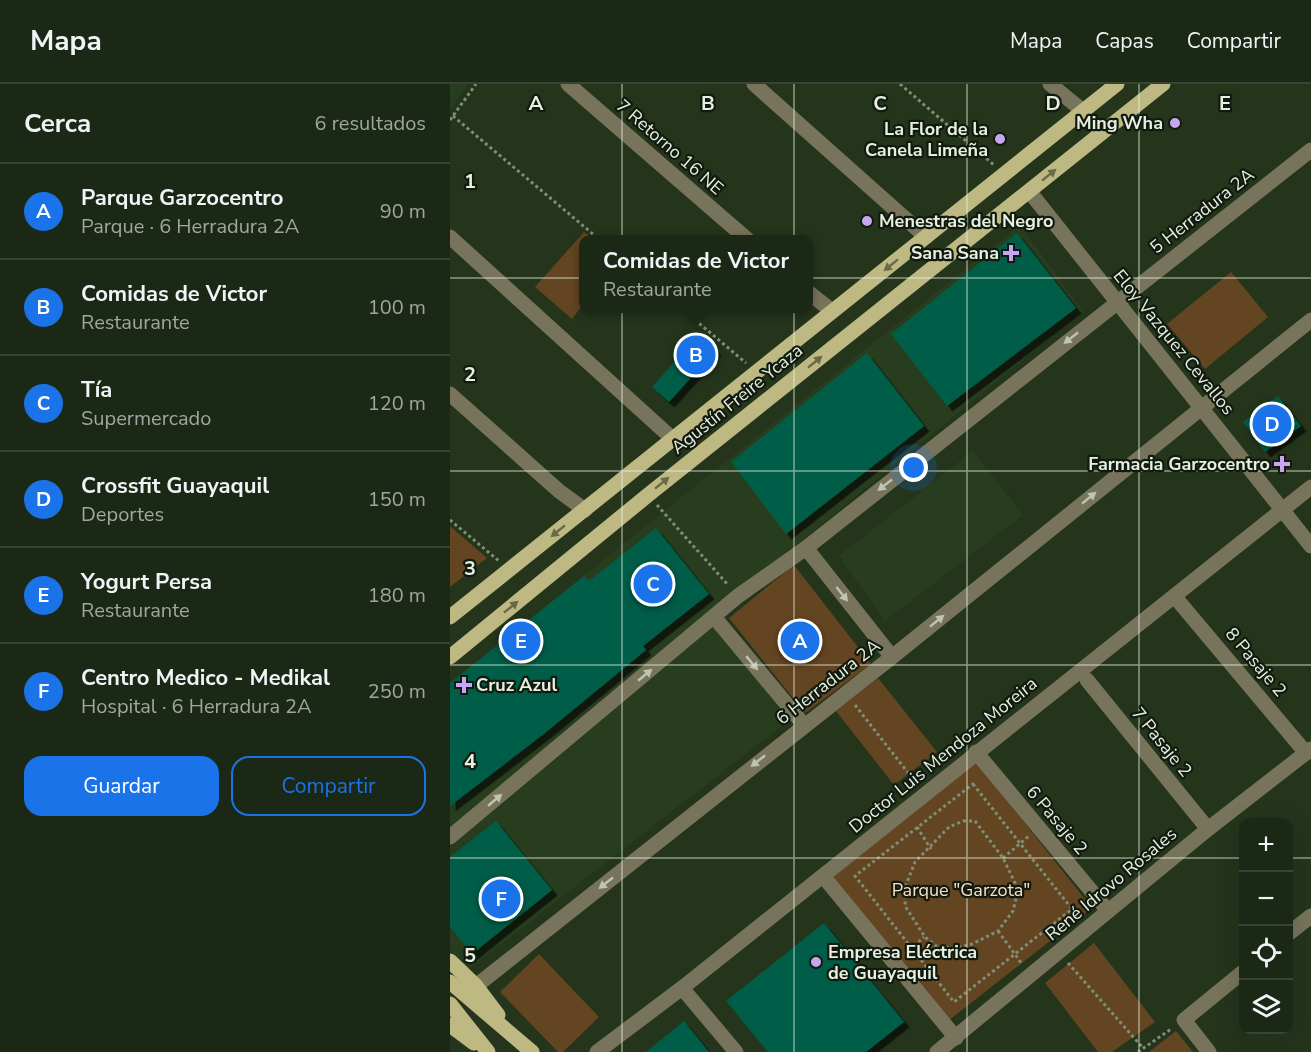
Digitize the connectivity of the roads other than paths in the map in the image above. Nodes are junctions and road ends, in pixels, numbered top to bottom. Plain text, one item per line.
1 (568, 84) edge
2 (754, 84) edge
3 (1050, 84) edge
4 (1117, 84) edge
5 (1163, 84) edge
6 (1083, 111) junction
7 (1311, 150) edge
8 (1029, 191) junction
9 (742, 235) edge
10 (450, 237) edge
11 (926, 237) junction
12 (813, 296) edge
13 (1117, 302) junction
14 (832, 311) junction
15 (1311, 320) edge
16 (450, 394) edge
17 (1202, 407) junction
18 (674, 440) junction
19 (1311, 487) edge
20 (585, 510) junction
21 (1282, 510) junction
22 (1311, 546) edge
23 (806, 548) junction
24 (1175, 597) junction
25 (450, 617) edge
26 (715, 618) junction
27 (450, 657) edge
28 (892, 657) junction
29 (1087, 680) dead end
30 (804, 725) junction
31 (1309, 751) edge
32 (976, 752) junction
33 (1208, 828) junction
34 (450, 837) edge
35 (823, 876) junction
36 (1108, 911) junction
37 (1311, 916) edge
38 (1293, 930) edge
39 (450, 961) edge
40 (1239, 975) edge
41 (450, 982) edge
42 (682, 988) junction
43 (460, 998) edge
44 (450, 1025) edge
45 (956, 1038) junction
46 (488, 1052) edge
47 (532, 1052) edge
48 (597, 1052) edge
49 (736, 1052) edge
50 (938, 1052) edge
51 (1209, 1052) edge

1 - 9 street, 7 Retorno 16 NE
2 - 11 street
3 - 6 street
4 - 6 main road, Agustín Freire Ycaza
8 -> 5 main road, Agustín Freire Ycaza
6 - 11 main road, Agustín Freire Ycaza
7 - 13 street, 5 Herradura 2A
8 - 13 street, Eloy Vazquez Cevallos
27 -> 8 main road, Agustín Freire Ycaza
10 - 18 street
11 -> 14 main road, Agustín Freire Ycaza
12 - 14 street
13 - 17 street, Eloy Vazquez Cevallos
13 -> 23 street
14 - 18 main road, Agustín Freire Ycaza
15 - 17 street
16 - 20 street
17 - 21 street, Eloy Vazquez Cevallos
28 -> 17 street, 6 Herradura 2A
18 - 20 main road, Agustín Freire Ycaza
19 - 21 street, Doctor Luis Mendoza Moreira
20 -> 25 main road, Agustín Freire Ycaza
21 - 22 street, Eloy Vazquez Cevallos
21 - 24 street, Doctor Luis Mendoza Moreira
23 - 26 street
23 -> 28 street
24 - 31 street, 8 Pasaje 2
24 - 32 street, Doctor Luis Mendoza Moreira
26 -> 30 street
34 -> 26 street
28 - 30 street, 6 Herradura 2A
29 - 33 street, 7 Pasaje 2
30 -> 43 street, 6 Herradura 2A
31 - 33 street, René Idrovo Rosales
32 - 35 street, Doctor Luis Mendoza Moreira
32 - 36 street, 6 Pasaje 2
33 - 36 street, René Idrovo Rosales
35 - 42 street, Doctor Luis Mendoza Moreira
35 - 45 street
36 - 45 street, René Idrovo Rosales
37 - 38 street
39 - 43 main road
40 - 51 street
41 - 43 main road
42 - 48 street, Doctor Luis Mendoza Moreira
42 - 49 street
43 - 46 main road
43 - 47 main road
44 - 46 main road
45 - 50 street, René Idrovo Rosales

